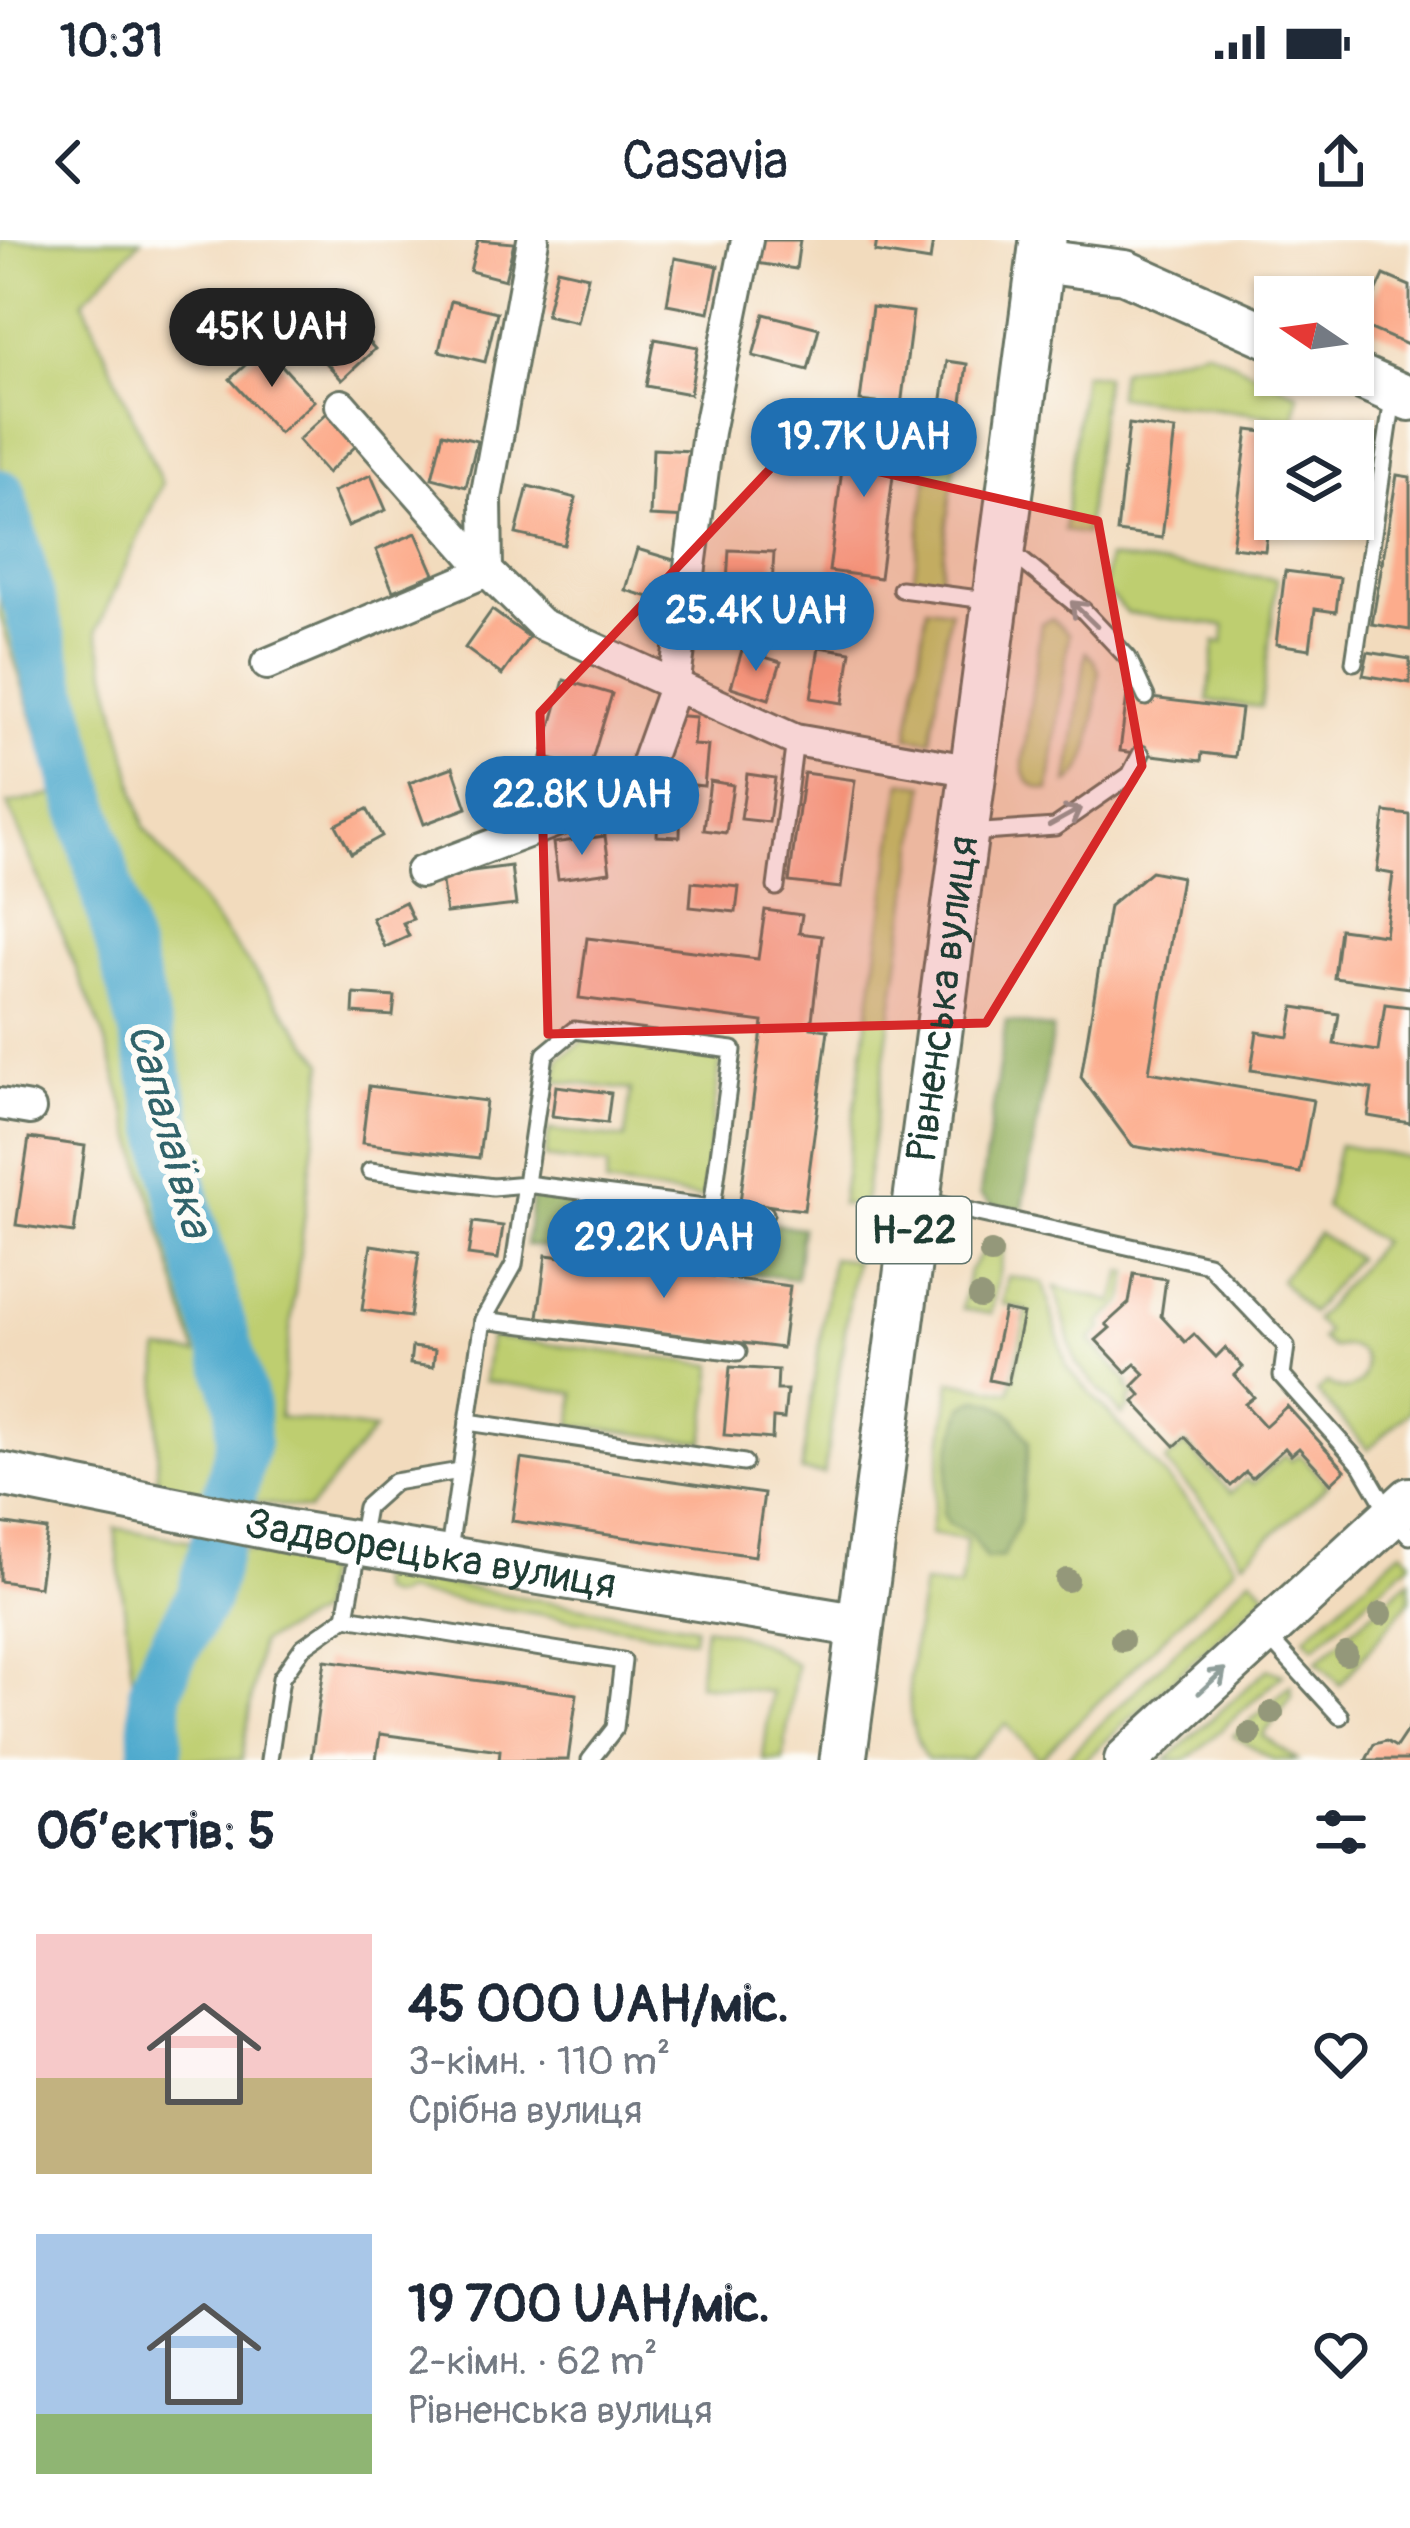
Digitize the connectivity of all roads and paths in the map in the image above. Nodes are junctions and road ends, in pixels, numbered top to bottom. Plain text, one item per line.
1 (533, 240) edge
2 (747, 240) edge
3 (1042, 250) edge
4 (1254, 330) edge
5 (1374, 383) edge
6 (1402, 395) edge
7 (341, 405) dead end
8 (1004, 546) junction
9 (487, 571) junction
10 (901, 589) dead end
11 (997, 602) junction
12 (1354, 662) dead end
13 (267, 664) dead end
14 (674, 687) junction
15 (1146, 697) dead end
16 (795, 740) junction
17 (1141, 754) dead end
18 (974, 771) junction
19 (966, 833) junction
20 (422, 872) dead end
21 (776, 887) dead end
22 (370, 1172) dead end
23 (526, 1184) junction
24 (918, 1200) junction
25 (712, 1208) junction
26 (766, 1214) dead end
27 (483, 1320) junction
28 (738, 1352) dead end
29 (468, 1422) junction
30 (744, 1463) dead end
31 (460, 1472) junction
32 (0, 1474) edge
33 (1404, 1517) edge
34 (359, 1544) junction
35 (448, 1560) junction
36 (346, 1616) junction
37 (862, 1626) junction
38 (1264, 1633) junction
39 (1340, 1716) dead end
40 (269, 1760) edge
41 (590, 1760) edge
42 (843, 1760) edge
43 (1126, 1760) edge

1 - 9 street
2 - 14 street
3 - 4 main road
3 - 8 main road, Рівненська вулиця / Н-22
5 - 6 main road
6 - 12 lane
7 - 9 street
8 - 11 main road, Рівненська вулиця / Н-22
15 -> 8 lane
9 - 13 street
9 - 14 street
10 - 11 lane
11 - 18 main road, Рівненська вулиця / Н-22
14 - 16 street
14 - 20 street
16 - 18 street
16 - 21 lane
19 -> 17 lane
18 - 19 main road, Рівненська вулиця / Н-22
19 - 24 main road, Рівненська вулиця / Н-22
22 - 23 lane
23 - 25 lane
23 - 25 lane
23 - 27 lane
24 - 33 lane
24 - 37 main road, Рівненська вулиця / Н-22
25 - 26 lane
27 - 28 lane
27 - 29 lane
29 - 30 lane
29 - 31 lane
31 - 34 lane
31 - 35 lane
32 - 34 main road, Задворецька вулиця
33 - 38 main road
34 - 35 main road, Задворецька вулиця
34 - 36 lane
35 - 37 main road, Задворецька вулиця
36 - 40 lane
36 - 41 lane
37 - 42 main road, Рівненська вулиця / Н-22
38 - 39 lane
43 -> 38 main road

